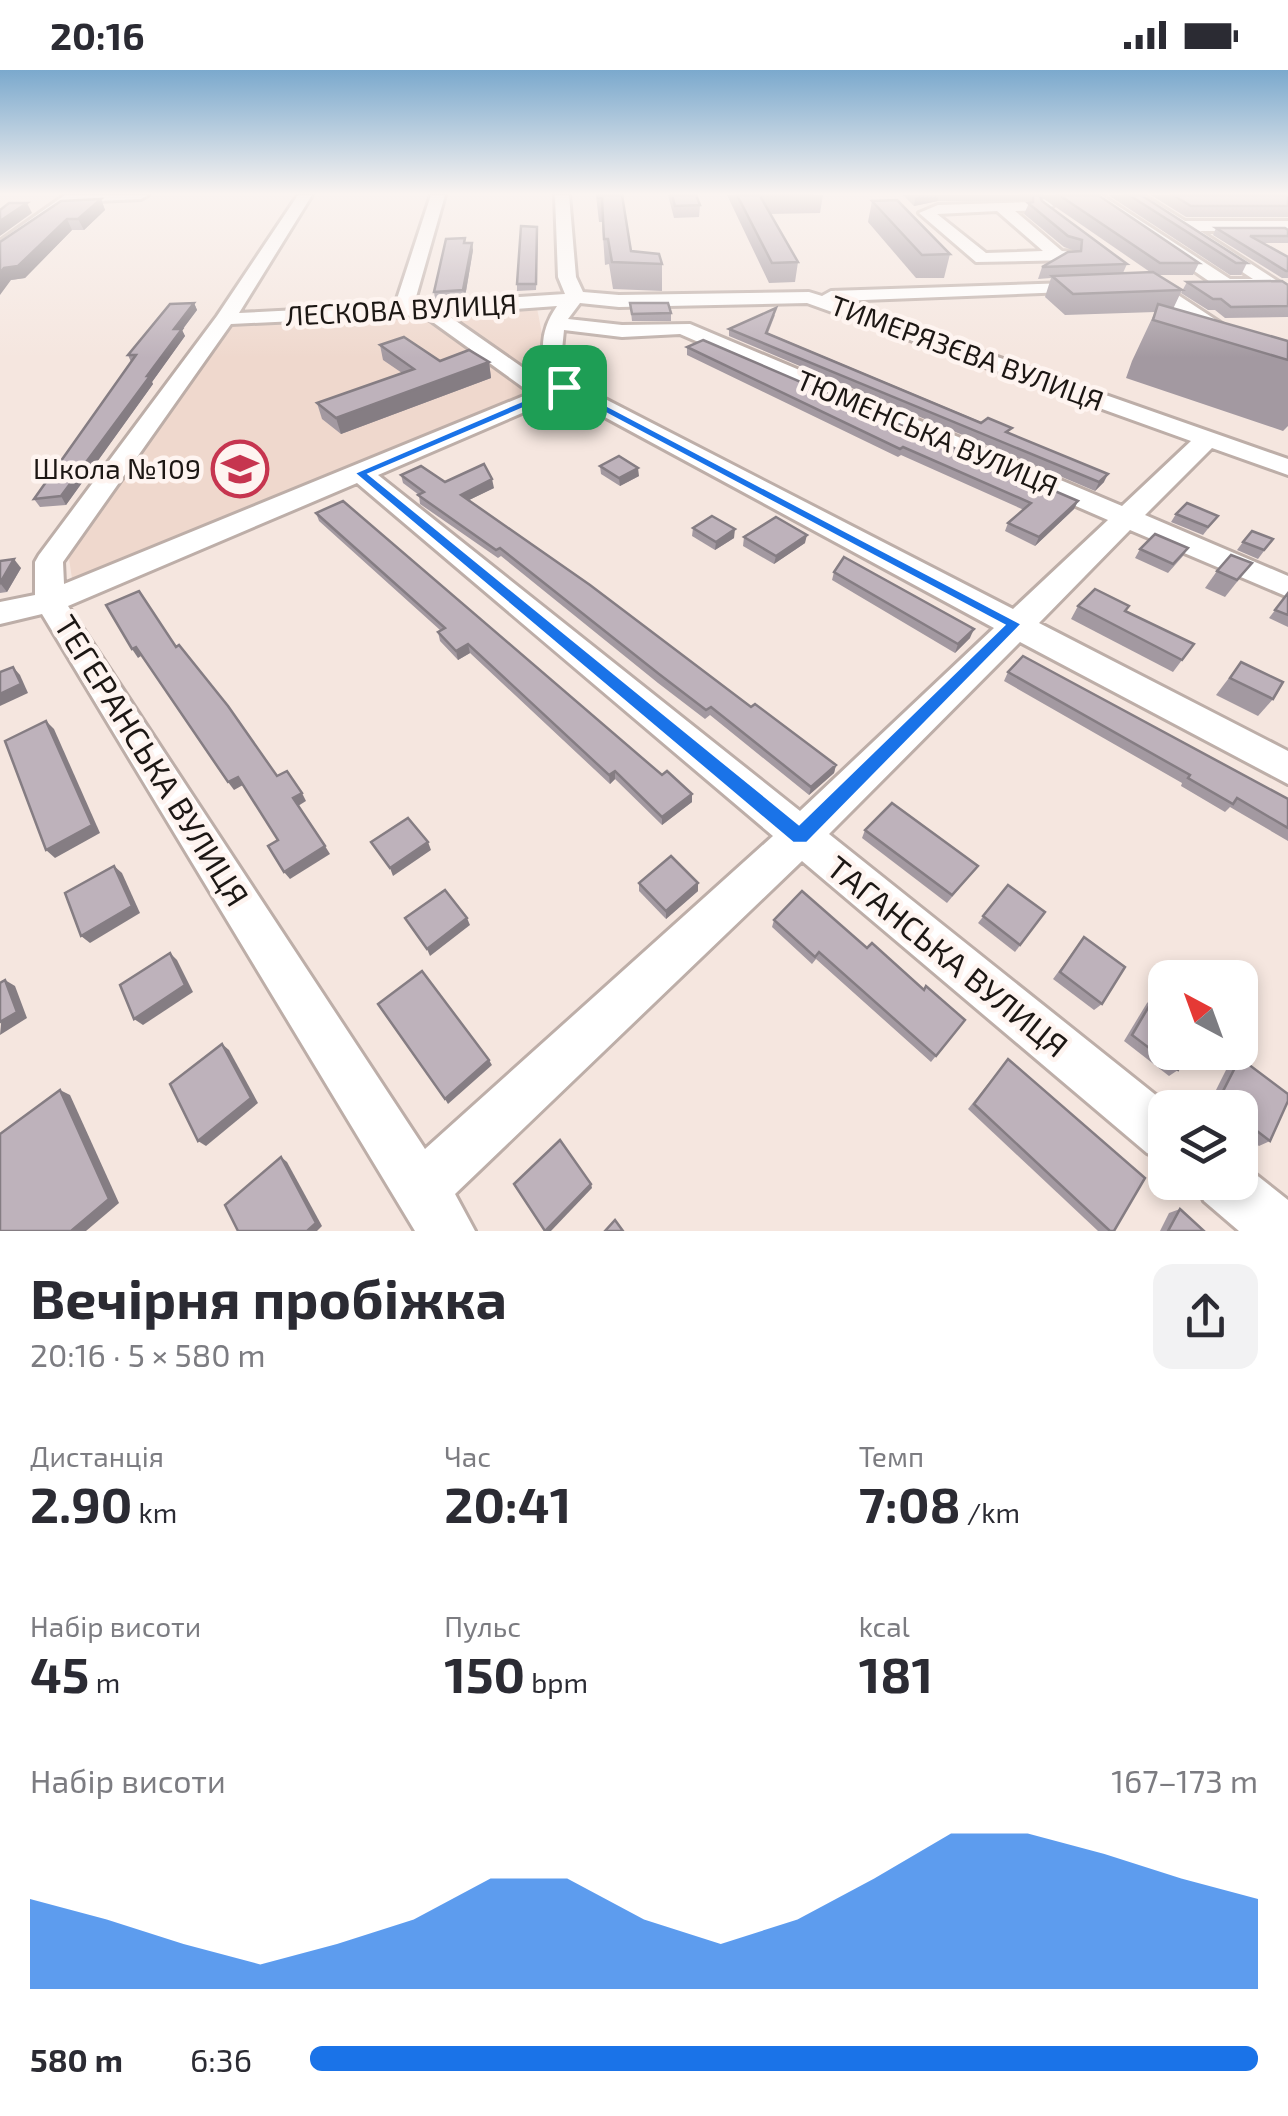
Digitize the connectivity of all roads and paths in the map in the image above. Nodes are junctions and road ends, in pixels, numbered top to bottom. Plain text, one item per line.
1 (270, 249) edge
2 (422, 249) edge
3 (565, 249) edge
4 (971, 249) edge
5 (1050, 249) edge
6 (1144, 249) edge
7 (1166, 249) edge
8 (1220, 249) edge
9 (1058, 256) junction
10 (1091, 256) edge
11 (1181, 280) junction
12 (1131, 282) junction
13 (1225, 284) junction
14 (1281, 287) edge
15 (576, 297) junction
16 (808, 297) junction
17 (428, 309) junction
18 (403, 310) junction
19 (224, 319) junction
20 (557, 323) junction
21 (1288, 377) edge
22 (556, 391) junction
23 (1208, 438) junction
24 (1288, 467) edge
25 (360, 473) junction
26 (1125, 517) junction
27 (1288, 587) edge
28 (50, 602) junction
29 (0, 613) edge
30 (1014, 624) junction
31 (1288, 770) edge
32 (800, 837) junction
33 (1148, 1121) edge
34 (1245, 1200) edge
35 (436, 1218) edge
36 (1282, 1231) edge

1 - 19 street, ТЕГЕРАНСЬКА ВУЛИЦЯ
2 - 18 street
3 - 15 street
4 - 9 street
5 - 9 street
6 - 11 street
7 - 13 street
8 - 14 street
9 - 10 street
11 - 12 street
11 - 13 street
12 - 16 street
12 - 21 street
13 - 14 street
15 - 16 street, ТИМЕРЯЗЄВА ВУЛИЦЯ
15 - 17 street, ЛЕСКОВА ВУЛИЦЯ
15 - 20 street
16 - 23 street, ТИМЕРЯЗЄВА ВУЛИЦЯ
17 - 18 street, ЛЕСКОВА ВУЛИЦЯ
17 - 22 street
18 - 19 street, ЛЕСКОВА ВУЛИЦЯ
19 - 28 street, ТЕГЕРАНСЬКА ВУЛИЦЯ
20 - 22 street
20 - 26 street, ТЮМЕНСЬКА ВУЛИЦЯ
22 - 25 street
22 - 30 street
23 - 24 street, ТИМЕРЯЗЄВА ВУЛИЦЯ
23 - 26 street
25 - 28 street
25 - 32 street, ТАГАНСЬКА ВУЛИЦЯ
26 - 27 street, ТЮМЕНСЬКА ВУЛИЦЯ
26 - 30 street
28 - 29 street
28 - 35 street, ТЕГЕРАНСЬКА ВУЛИЦЯ
30 - 31 street
30 - 32 street
32 - 33 street, ТАГАНСЬКА ВУЛИЦЯ
32 - 35 street
34 - 36 street

